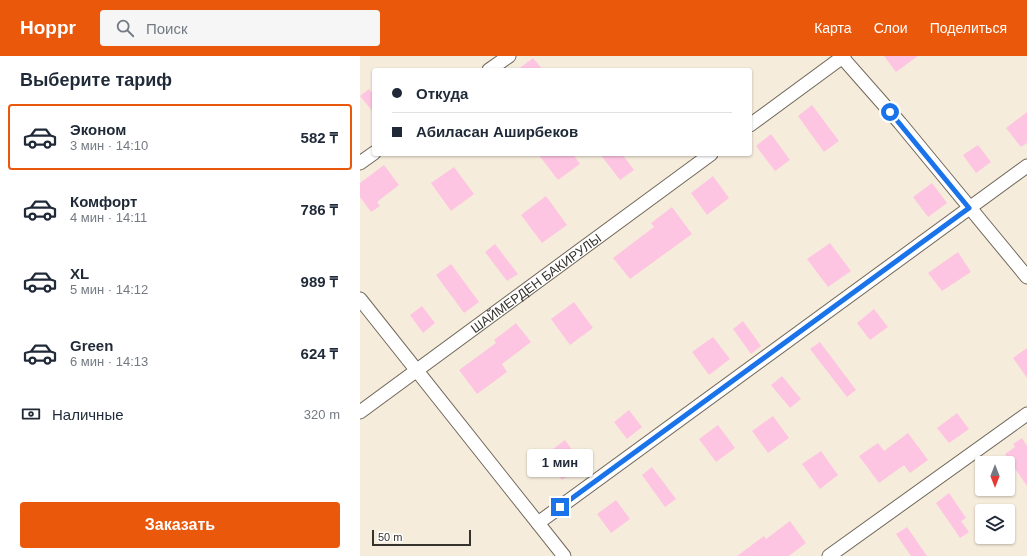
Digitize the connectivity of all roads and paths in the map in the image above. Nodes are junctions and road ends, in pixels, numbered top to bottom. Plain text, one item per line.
1 (509, 56) edge
2 (842, 56) edge
3 (493, 68) edge
4 (752, 124) edge
5 (372, 154) edge
6 (708, 156) edge
7 (360, 163) edge
8 (1027, 166) edge
9 (969, 208) junction
10 (1027, 277) edge
11 (360, 299) edge
12 (418, 371) junction
13 (360, 412) edge
14 (1027, 414) edge
15 (538, 523) junction
16 (564, 556) edge
17 (829, 556) edge

1 - 3 street
2 - 4 street
2 - 9 street
5 - 7 street
6 - 12 street, ШАЙМЕРДЕН БАКИРУЛЫ
8 - 9 street
9 - 10 street
9 - 15 street
11 - 12 street
12 - 13 street, ШАЙМЕРДЕН БАКИРУЛЫ
12 - 15 street
14 - 17 street
15 - 16 street

